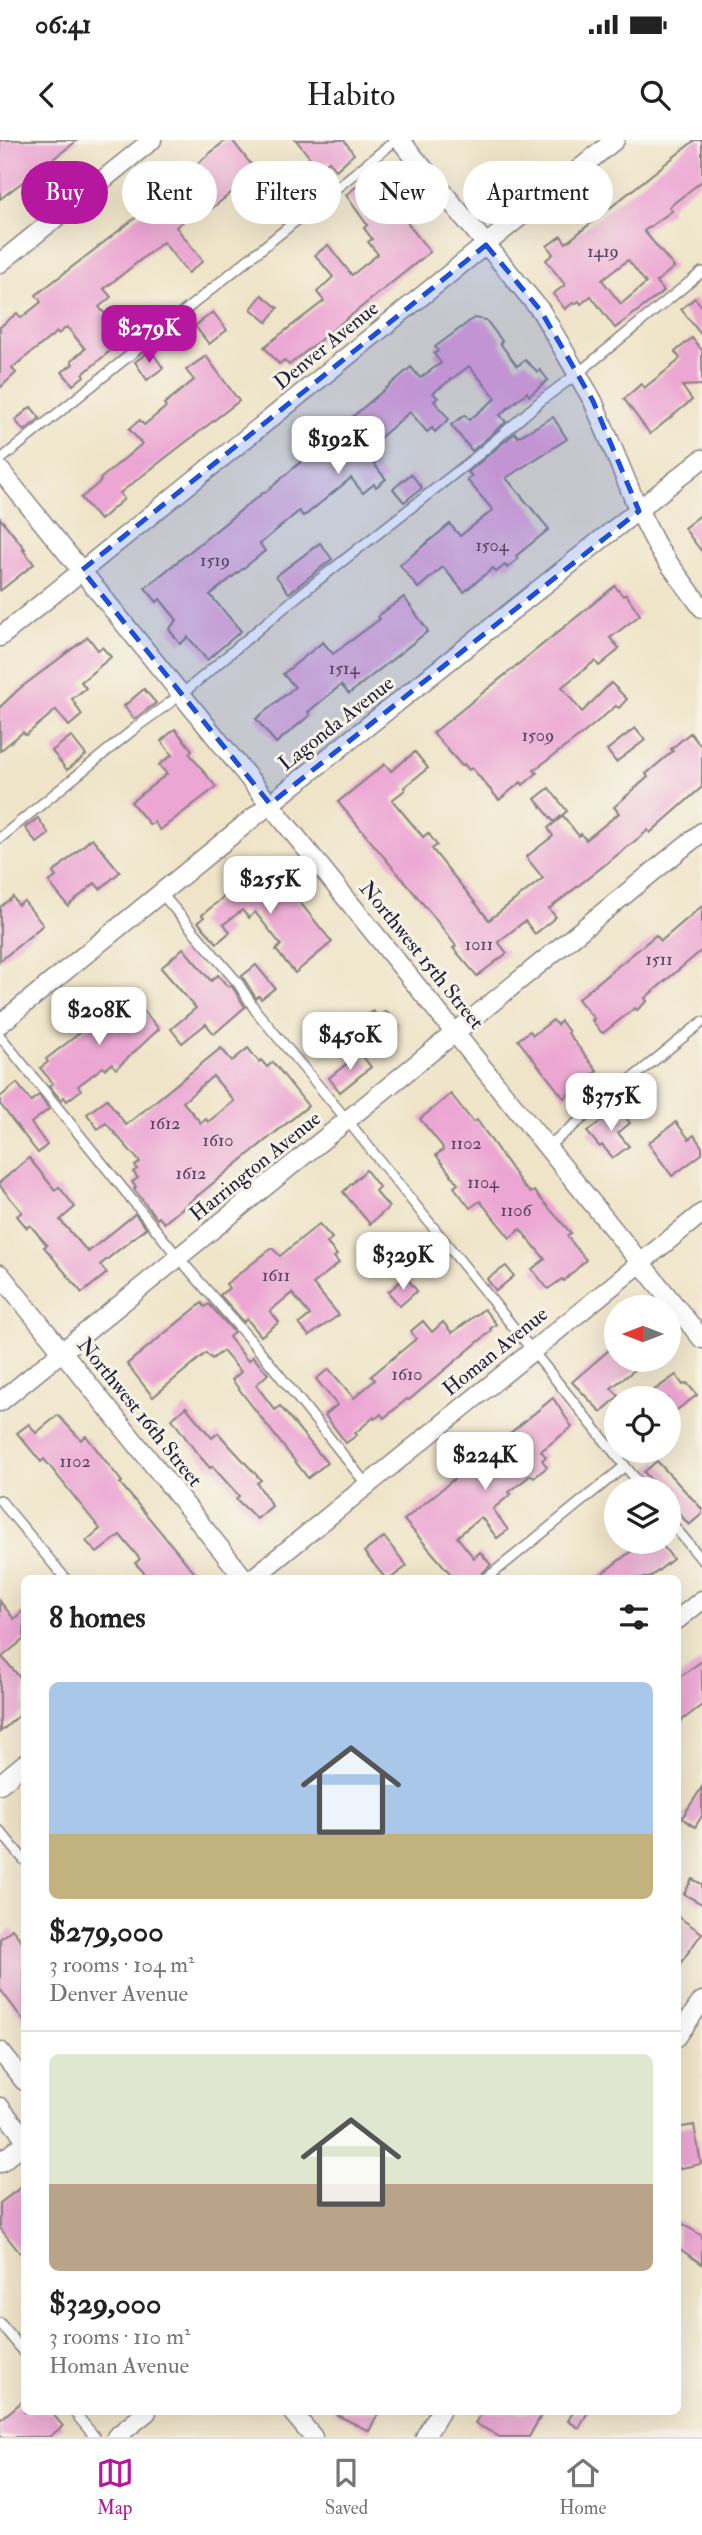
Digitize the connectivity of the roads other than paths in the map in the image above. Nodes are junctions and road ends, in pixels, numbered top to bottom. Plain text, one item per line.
1 (152, 140) edge
2 (398, 140) edge
3 (615, 140) edge
4 (486, 245) junction
5 (0, 263) edge
6 (702, 272) edge
7 (577, 374) junction
8 (702, 459) edge
9 (0, 460) edge
10 (0, 470) edge
11 (639, 511) junction
12 (82, 570) junction
13 (702, 608) edge
14 (0, 637) edge
15 (182, 694) junction
16 (270, 804) junction
17 (702, 832) edge
18 (0, 838) edge
19 (161, 893) junction
20 (702, 1022) edge
21 (0, 1024) edge
22 (455, 1032) junction
23 (0, 1036) edge
24 (347, 1120) junction
25 (547, 1147) junction
26 (702, 1213) edge
27 (178, 1258) junction
28 (640, 1263) junction
29 (0, 1274) edge
30 (702, 1339) edge
31 (62, 1352) junction
32 (531, 1352) junction
33 (0, 1402) edge
34 (625, 1466) junction
35 (634, 1477) edge
36 (367, 1485) junction
37 (0, 1500) edge
38 (681, 1535) edge
39 (702, 1560) edge
40 (62, 1575) edge
41 (242, 1575) edge
42 (257, 1575) edge
43 (490, 1575) edge
44 (702, 1600) edge
45 (681, 1617) edge
46 (21, 1766) edge
47 (0, 1784) edge
48 (0, 1831) edge
49 (21, 1856) edge
50 (702, 2001) edge
51 (681, 2031) edge
52 (0, 2051) edge
53 (21, 2077) edge
54 (0, 2107) edge
55 (21, 2133) edge
56 (21, 2146) edge
57 (0, 2163) edge
58 (0, 2323) edge
59 (21, 2349) edge
60 (77, 2415) edge
61 (143, 2415) edge
62 (295, 2415) edge
63 (438, 2415) edge
64 (95, 2437) edge
65 (116, 2437) edge
66 (313, 2437) edge
67 (425, 2437) edge

1 - 5 street
2 - 4 street
2 - 9 lane
3 - 4 street, Denver Avenue
4 - 7 street
4 - 12 street, Denver Avenue
6 - 7 lane
7 - 11 street
7 - 15 lane
8 - 11 street, Lagonda Avenue
10 - 12 street, Northwest 15th Street
11 - 13 street
11 - 16 street, Lagonda Avenue
12 - 14 street, Denver Avenue
12 - 15 street, Northwest 15th Street
15 - 16 street, Northwest 15th Street
15 - 18 lane
16 - 19 street, Lagonda Avenue
16 - 22 street, Northwest 15th Street
17 - 22 street, Harrington Avenue
19 - 21 street, Lagonda Avenue
19 - 24 lane
20 - 25 lane
22 - 24 street, Harrington Avenue
22 - 25 street, Northwest 15th Street
23 - 27 lane
24 - 27 street, Harrington Avenue
24 - 32 lane
25 - 28 street, Northwest 15th Street
26 - 28 street, Homan Avenue
27 - 31 street, Harrington Avenue
27 - 36 lane
28 - 30 street, Northwest 15th Street
28 - 32 street, Homan Avenue
29 - 31 street, Northwest 16th Street
31 - 33 street, Harrington Avenue
31 - 41 street, Northwest 16th Street
32 - 34 lane
32 - 36 street, Homan Avenue
34 - 35 lane
34 - 43 lane
36 - 42 street, Homan Avenue
37 - 40 lane
38 - 39 lane
44 - 45 street
46 - 47 street
48 - 49 lane
50 - 51 street
52 - 53 street
54 - 55 street
56 - 57 street
58 - 59 lane
60 - 64 lane
61 - 65 street
62 - 66 street
63 - 67 street

